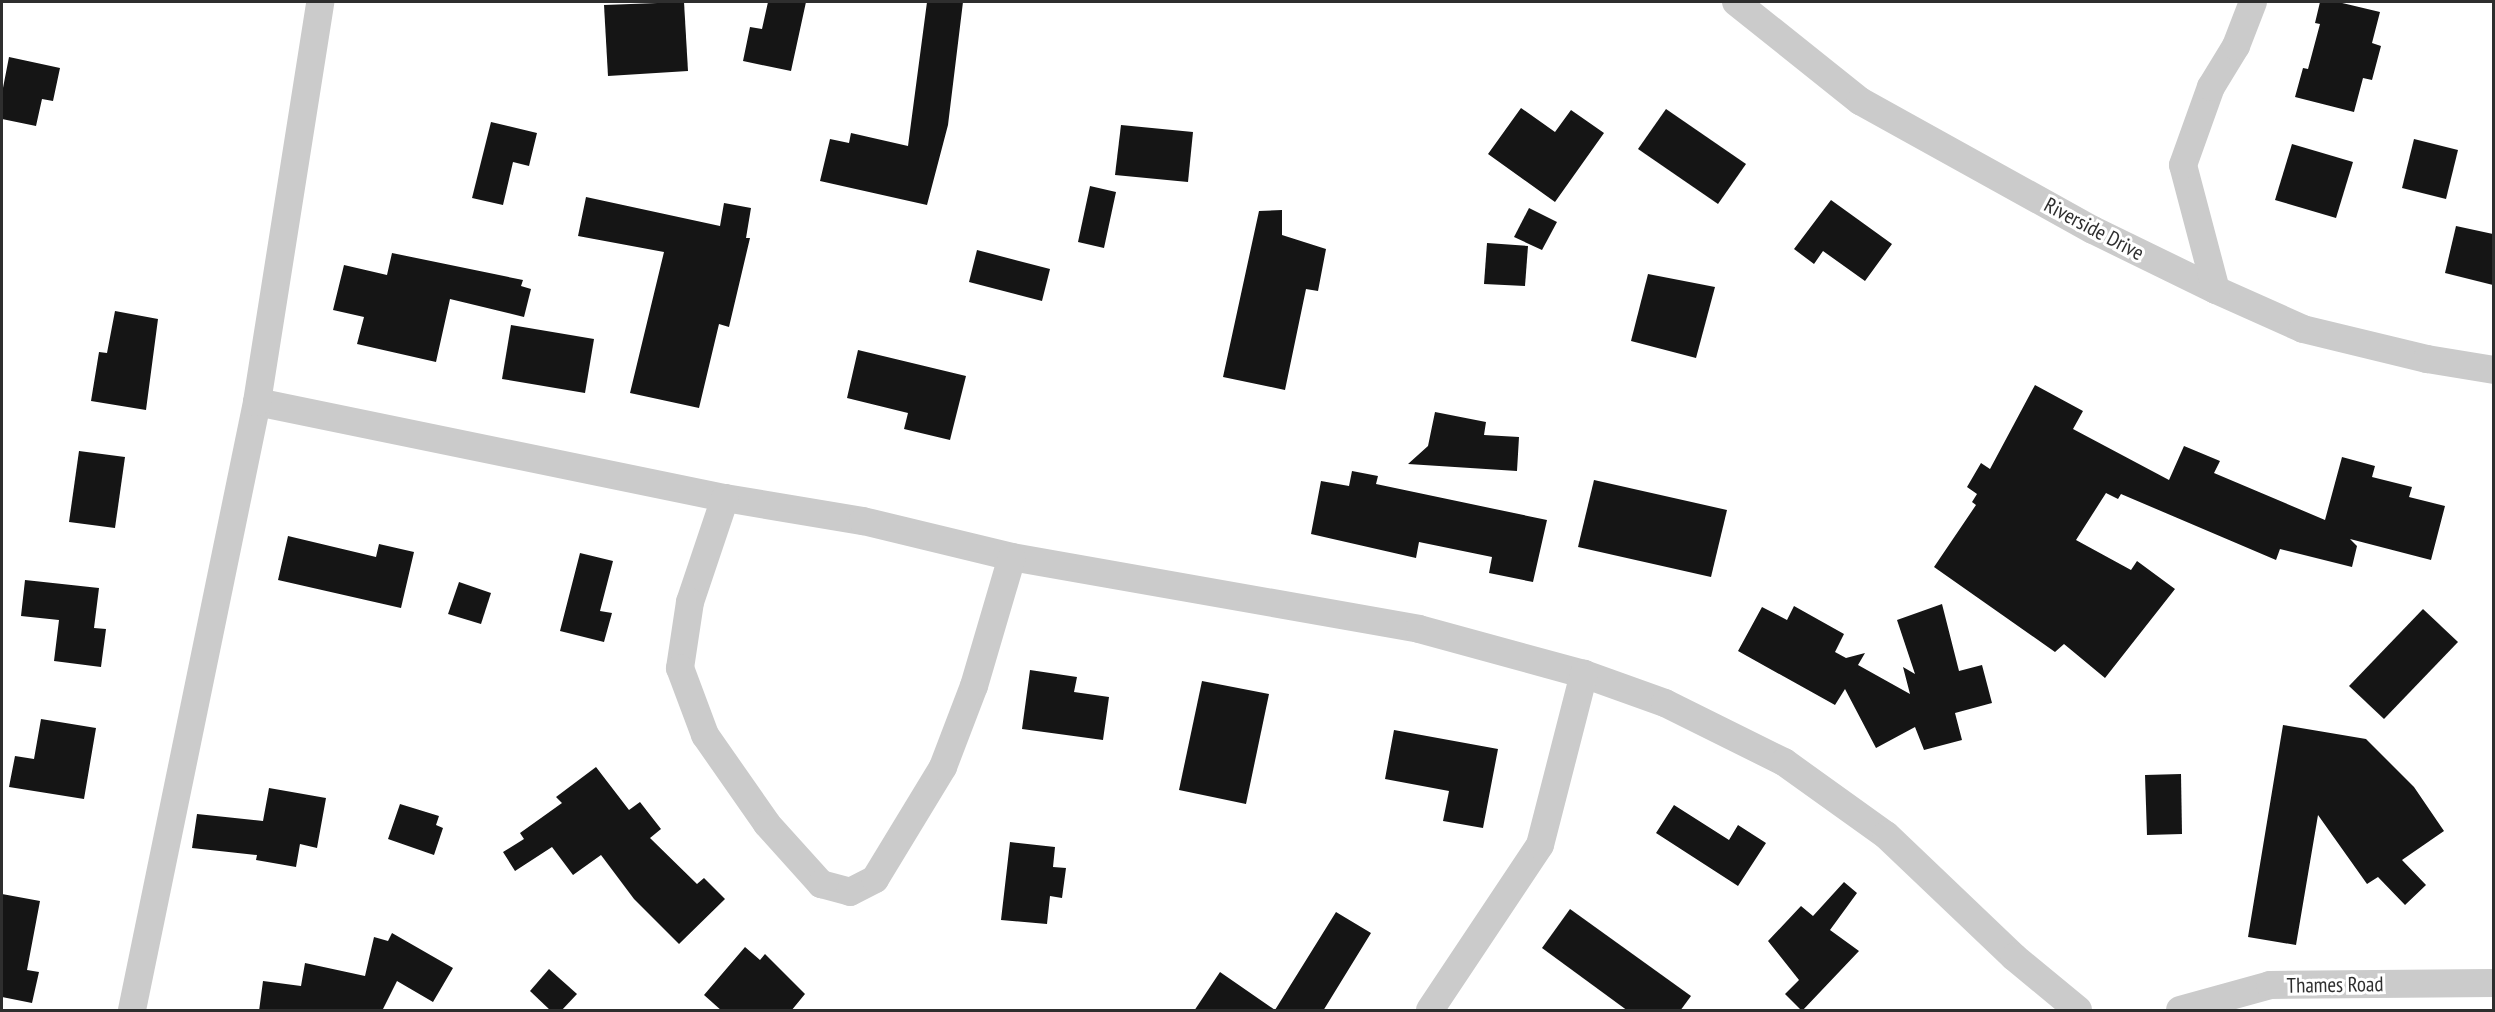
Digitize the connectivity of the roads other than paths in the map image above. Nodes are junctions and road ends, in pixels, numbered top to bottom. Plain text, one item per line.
1 (320, 2) edge
2 (1736, 2) edge
3 (2253, 2) edge
4 (2216, 290) junction
5 (2493, 369) edge
6 (257, 402) junction
7 (724, 498) junction
8 (1012, 557) junction
9 (1584, 674) junction
10 (2493, 983) edge
11 (132, 1011) edge
12 (1430, 1011) edge
13 (2078, 1011) edge
14 (2180, 1011) edge

1 - 6 street
2 - 4 street, Riverside Drive
3 - 4 street
4 - 5 street, Riverside Drive
6 - 7 street
6 - 11 street
7 - 8 street
7 - 8 street
8 - 9 street
9 - 12 street
9 - 13 street
10 - 14 street, Thames Road

